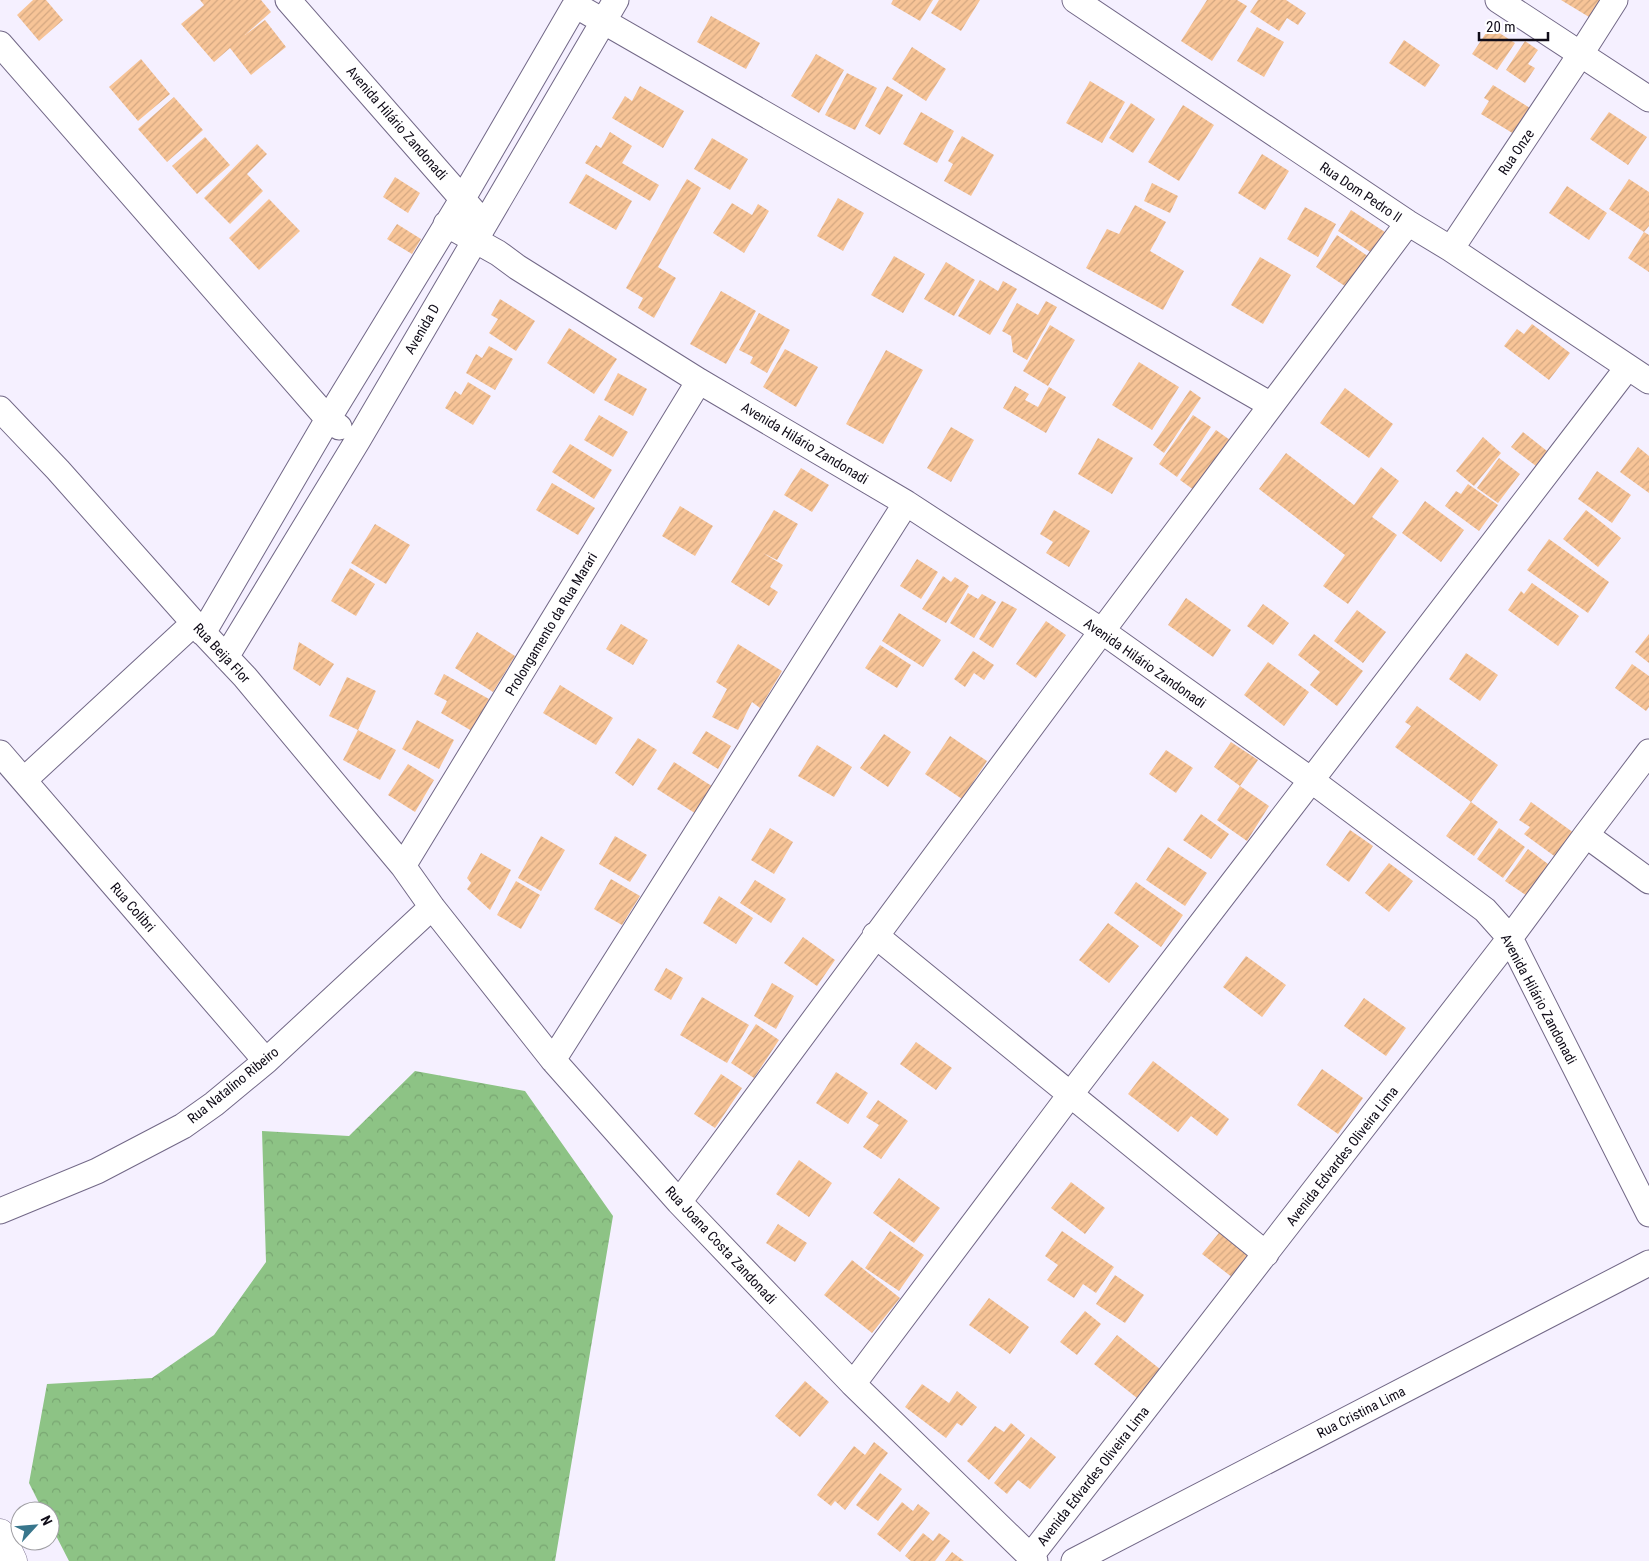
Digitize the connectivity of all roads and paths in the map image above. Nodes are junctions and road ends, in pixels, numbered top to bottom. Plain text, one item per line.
1 (288, 0) edge
2 (616, 0) edge
3 (1075, 0) edge
4 (1498, 0) edge
5 (1615, 0) edge
6 (577, 2) edge
7 (603, 21) junction
8 (0, 44) edge
9 (1580, 56) junction
10 (1649, 99) edge
11 (463, 198) junction
12 (1408, 223) junction
13 (446, 224) junction
14 (479, 232) junction
15 (1451, 249) junction
16 (1628, 367) junction
17 (699, 381) junction
18 (1649, 381) edge
19 (1271, 404) junction
20 (0, 409) edge
21 (328, 419) junction
22 (358, 440) junction
23 (906, 503) junction
24 (198, 628) junction
25 (1102, 631) junction
26 (226, 658) junction
27 (1649, 752) edge
28 (0, 754) edge
29 (24, 780) junction
30 (1311, 780) junction
31 (1586, 835) junction
32 (403, 866) junction
33 (1649, 881) edge
34 (432, 907) junction
35 (876, 935) junction
36 (1510, 938) junction
37 (553, 1060) junction
38 (266, 1061) junction
39 (1070, 1095) junction
40 (679, 1202) junction
41 (0, 1211) edge
42 (1649, 1214) edge
43 (1266, 1254) junction
44 (1649, 1264) edge
45 (853, 1384) junction
46 (0, 1533) edge
47 (1032, 1559) edge
48 (13, 1561) edge
49 (1074, 1561) edge

1 - 11 street, Avenida Hilário Zandonadi
2 - 7 street, Avenida D
3 - 12 street, Rua Dom Pedro II
4 - 9 street
5 - 9 street, Rua Onze
6 - 7 street
6 - 11 street
7 - 14 street, Avenida D
7 - 19 street
8 - 21 street
9 - 10 street
9 - 15 street, Rua Onze
11 - 13 street
11 - 14 street, Avenida Hilário Zandonadi
12 - 15 street, Rua Dom Pedro II
12 - 19 street
13 - 14 street, Avenida Hilário Zandonadi
13 - 21 street
14 - 17 street, Avenida Hilário Zandonadi
14 - 22 street, Avenida D
15 - 16 street, Rua Dom Pedro II
16 - 18 street, Rua Dom Pedro II
16 - 30 street
17 - 23 street, Avenida Hilário Zandonadi
17 - 32 street, Prolongamento da Rua Marari
19 - 25 street
20 - 24 street, Rua Beija Flor
21 - 22 street
21 - 24 street
22 - 26 street, Avenida D
23 - 25 street, Avenida Hilário Zandonadi
23 - 37 street
24 - 26 street, Rua Beija Flor
24 - 29 street
25 - 30 street, Avenida Hilário Zandonadi
25 - 35 street
26 - 32 street, Rua Beija Flor
27 - 31 street, Avenida Edvardes Oliveira Lima
28 - 29 street, Rua Colibri
29 - 38 street, Rua Colibri
30 - 36 street, Avenida Hilário Zandonadi
30 - 39 street
31 - 33 street
31 - 36 street, Avenida Edvardes Oliveira Lima
32 - 34 street, Rua Beija Flor
34 - 37 street, Rua Joana Costa Zandonadi
34 - 38 street, Rua Natalino Ribeiro
35 - 39 street
35 - 40 street
36 - 42 street, Avenida Hilário Zandonadi
36 - 43 street, Avenida Edvardes Oliveira Lima
37 - 40 street, Rua Joana Costa Zandonadi
38 - 41 street, Rua Natalino Ribeiro
39 - 43 street
39 - 45 street
40 - 45 street, Rua Joana Costa Zandonadi
43 - 47 street, Avenida Edvardes Oliveira Lima
44 - 49 street, Rua Cristina Lima
45 - 47 street, Rua Joana Costa Zandonadi
46 - 48 street

